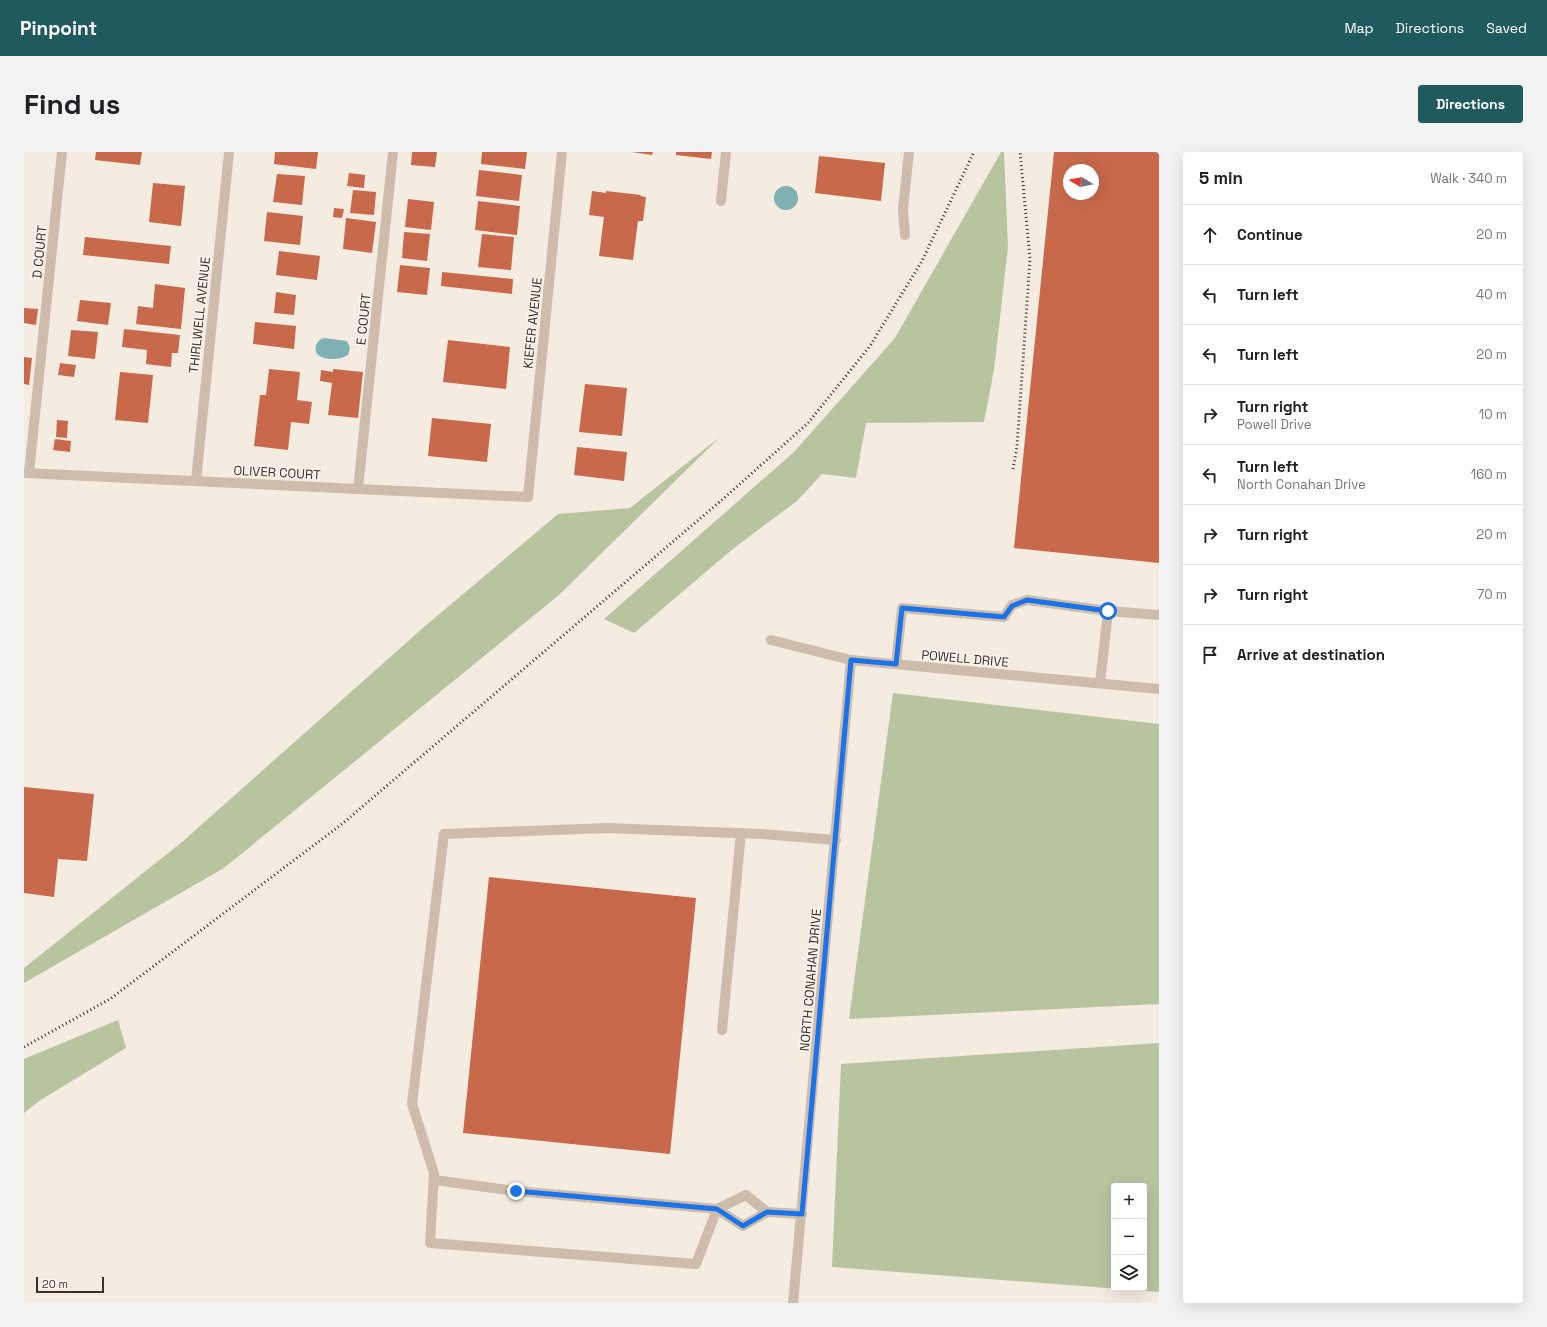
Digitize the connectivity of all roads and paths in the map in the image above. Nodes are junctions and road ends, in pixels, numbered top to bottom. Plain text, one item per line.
1 (62, 152) edge
2 (229, 152) edge
3 (393, 152) edge
4 (562, 152) edge
5 (726, 152) edge
6 (909, 152) edge
7 (721, 201) dead end
8 (905, 235) dead end
9 (27, 473) edge
10 (196, 481) junction
11 (358, 489) junction
12 (528, 497) joint
13 (1108, 611) junction
14 (1159, 615) edge
15 (772, 640) dead end
16 (851, 660) junction
17 (896, 664) junction
18 (1100, 683) junction
19 (1159, 689) edge
20 (740, 833) junction
21 (836, 840) junction
22 (722, 1030) dead end
23 (434, 1180) junction
24 (717, 1209) junction
25 (767, 1212) junction
26 (802, 1214) junction
27 (793, 1303) edge

1 - 9 street, D COURT
2 - 10 street, THIRLWELL AVENUE
3 - 11 street, E COURT
4 - 12 street, KIEFER AVENUE
5 - 7 street
6 - 8 street
9 - 10 street, OLIVER COURT
10 - 11 street, OLIVER COURT
11 - 12 street, OLIVER COURT
13 - 14 street
13 - 17 street
13 - 18 street
15 - 16 street, POWELL DRIVE
16 - 17 street, POWELL DRIVE
16 - 21 street, NORTH CONAHAN DRIVE
17 - 18 street, POWELL DRIVE
18 - 19 street, POWELL DRIVE
20 - 21 street
20 - 22 street
20 - 23 street
21 - 26 street, NORTH CONAHAN DRIVE
23 - 24 street
23 - 24 street
24 - 25 street
24 - 25 street
25 - 26 street
26 - 27 street, NORTH CONAHAN DRIVE

